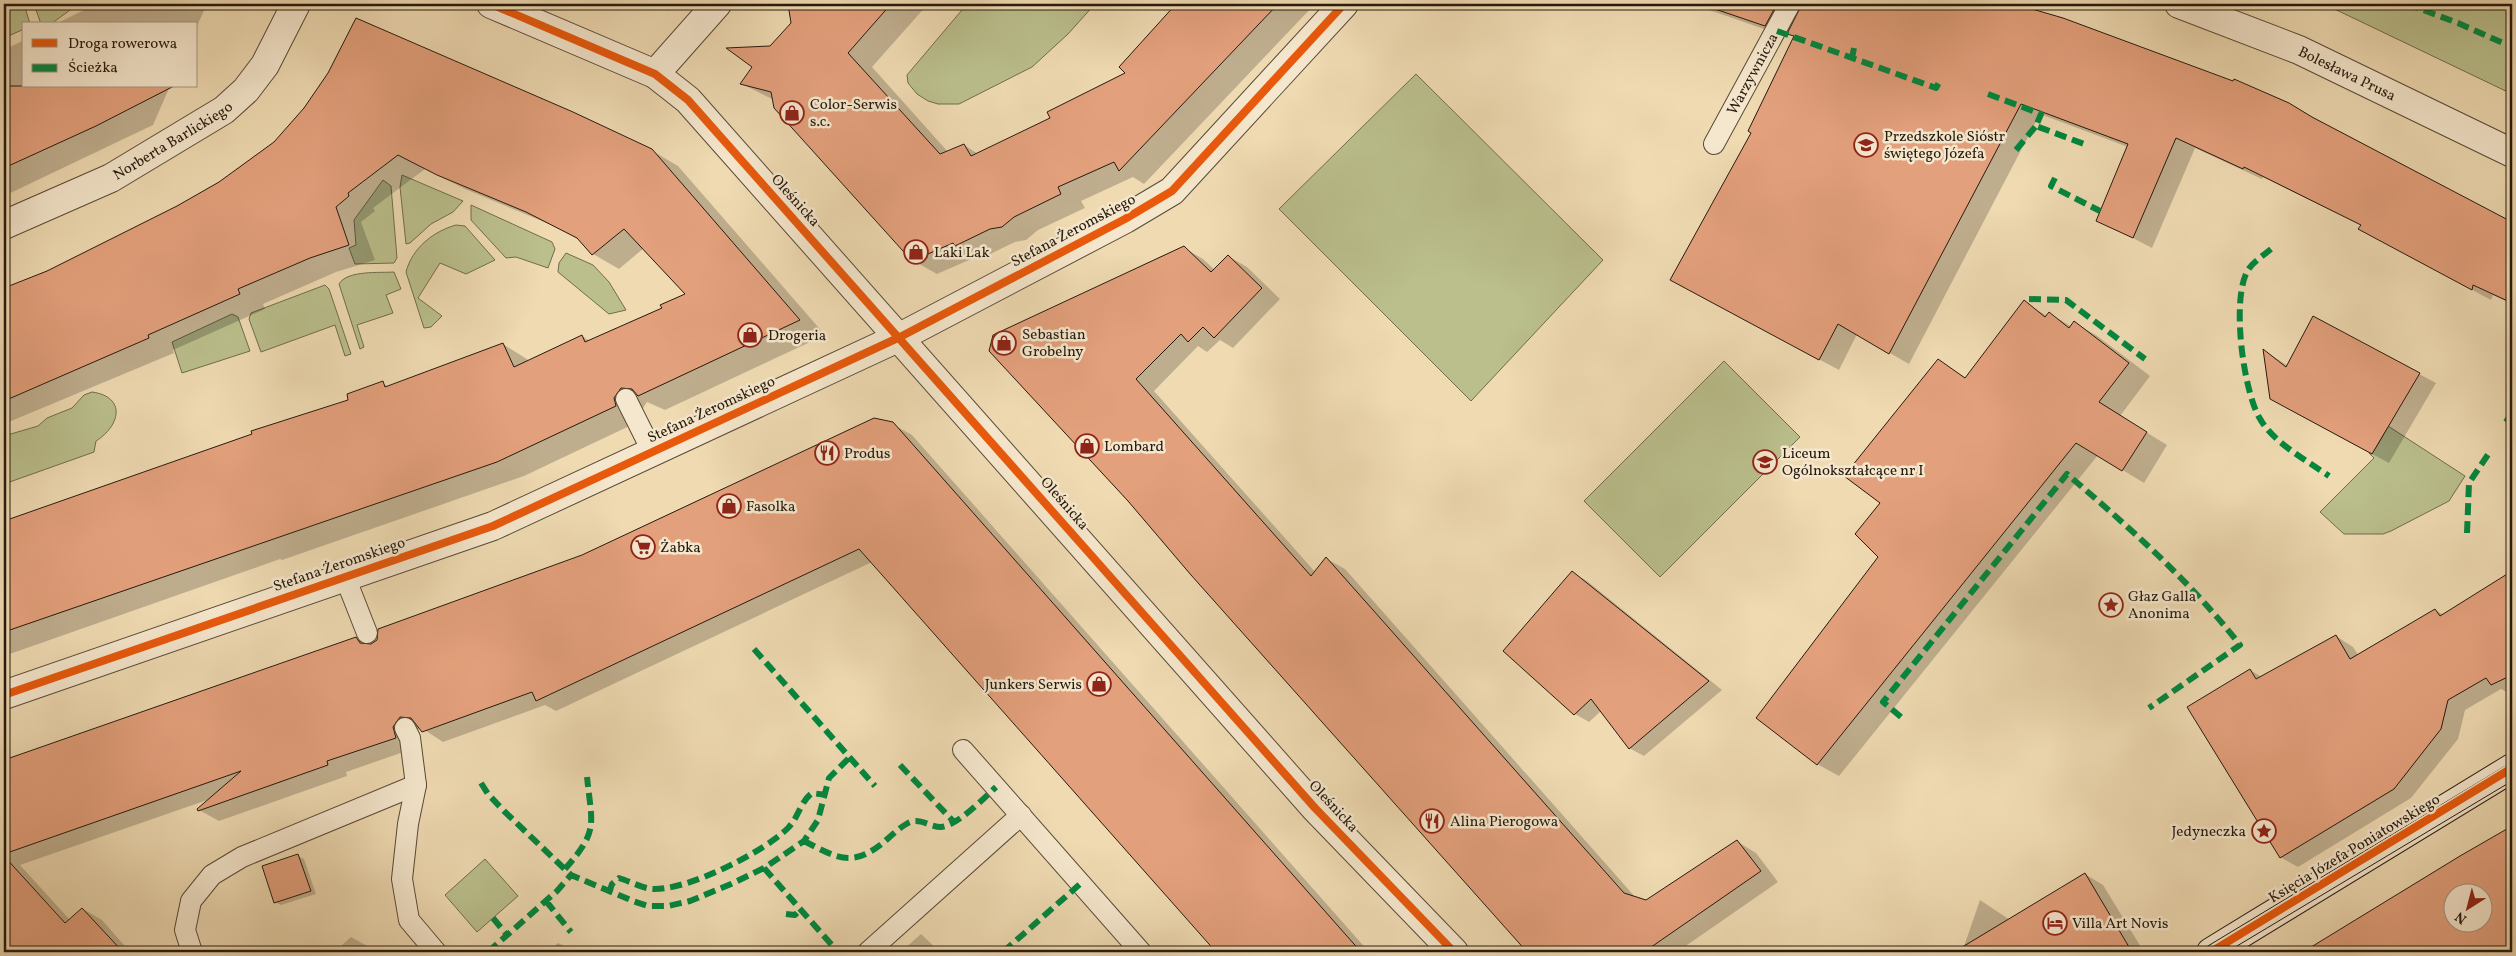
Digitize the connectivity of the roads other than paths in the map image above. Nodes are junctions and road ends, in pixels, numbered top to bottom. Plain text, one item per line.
1 (296, 4) edge
2 (491, 4) edge
3 (717, 4) edge
4 (1344, 4) edge
5 (1790, 4) edge
6 (2178, 4) edge
7 (655, 74) junction
8 (1714, 144) dead end
9 (2512, 153) edge
10 (4, 225) edge
11 (900, 337) junction
12 (626, 399) dead end
13 (652, 451) junction
14 (345, 577) junction
15 (367, 633) dead end
16 (4, 695) edge
17 (405, 728) dead end
18 (963, 750) dead end
19 (2512, 768) edge
20 (416, 785) junction
21 (1021, 815) junction
22 (192, 952) edge
23 (436, 952) edge
24 (868, 952) edge
25 (1142, 952) edge
26 (1454, 952) edge
27 (2211, 952) edge

1 - 10 street, Norberta Barlickiego
2 - 7 street, Oleśnicka
3 - 7 street
4 - 11 street, Stefana Żeromskiego
5 - 8 lane, Warzywnicza
6 - 9 street, Bolesława Prusa
7 - 11 street, Oleśnicka
11 - 13 street, Stefana Żeromskiego
11 - 26 street, Oleśnicka
12 - 13 lane
13 - 14 street, Stefana Żeromskiego
14 - 15 lane
14 - 16 street, Stefana Żeromskiego
17 - 20 lane
18 - 21 lane
19 - 27 street, Księcia Józefa Poniatowskiego
20 - 22 lane
20 - 23 lane
21 - 24 lane
21 - 25 lane

